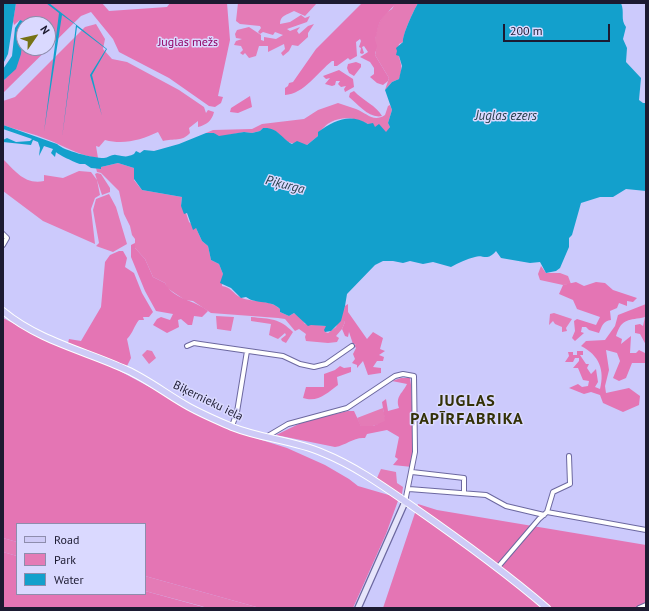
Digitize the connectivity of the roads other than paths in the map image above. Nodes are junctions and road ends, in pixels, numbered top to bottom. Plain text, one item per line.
1 (3, 234) edge
2 (3, 245) edge
3 (3, 311) edge
4 (187, 346) dead end
5 (352, 346) dead end
6 (247, 351) junction
7 (232, 426) junction
8 (265, 437) junction
9 (569, 456) dead end
10 (412, 472) junction
11 (409, 489) junction
12 (464, 493) junction
13 (405, 502) junction
14 (546, 514) junction
15 (646, 530) edge
16 (498, 567) junction
17 (646, 605) edge
18 (358, 608) edge
19 (547, 608) edge
20 (639, 608) edge

1 - 2 street
3 - 7 main road, Biķernieku iela
4 - 6 street
5 - 6 street
6 - 7 street
7 - 8 main road, Biķernieku iela
8 - 10 street
8 - 13 main road, Biķernieku iela
9 - 14 street
10 - 11 street
10 - 12 street
11 - 12 street
11 - 13 street
12 - 14 street
13 - 16 main road, Biķernieku iela
13 - 18 main road
14 - 15 street
14 - 16 street
16 - 19 main road, Biķernieku iela
17 - 20 street

